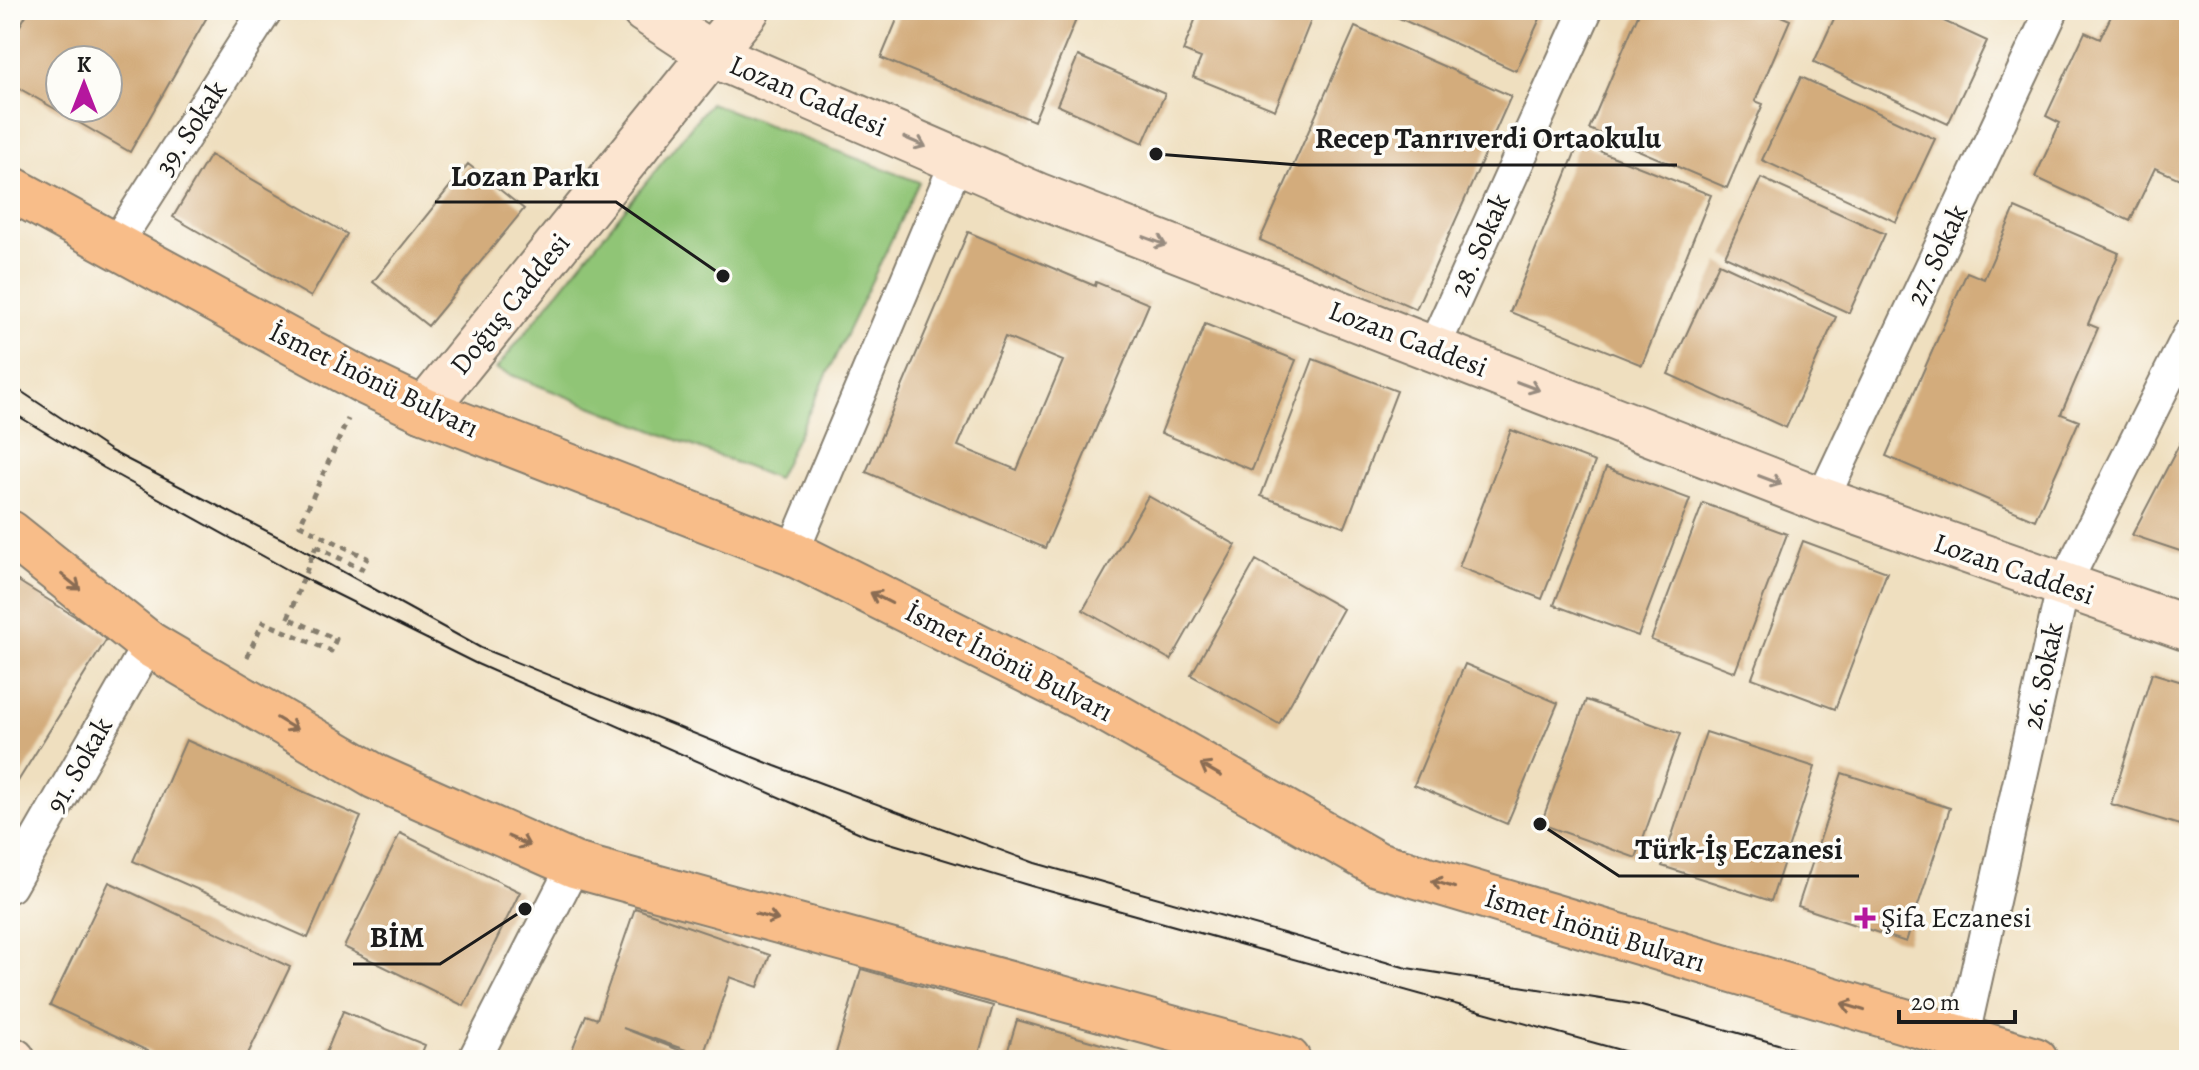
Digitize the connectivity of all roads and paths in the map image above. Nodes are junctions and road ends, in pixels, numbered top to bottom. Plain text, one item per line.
1 (266, 10) edge
2 (644, 10) edge
3 (747, 10) edge
4 (1586, 10) edge
5 (2052, 10) edge
6 (711, 54) junction
7 (957, 161) junction
8 (10, 188) edge
9 (115, 245) junction
10 (2189, 335) edge
11 (1433, 349) junction
12 (365, 382) junction
13 (424, 410) junction
14 (1822, 500) junction
15 (10, 533) edge
16 (792, 553) junction
17 (2063, 587) junction
18 (263, 622) dead end
19 (2189, 629) edge
20 (149, 644) junction
21 (574, 865) junction
22 (10, 886) edge
23 (1962, 1040) junction
24 (474, 1060) edge
25 (1288, 1060) edge
26 (2035, 1060) edge

1 - 9 street, 39. Sokak
2 - 6 main road, Lozan Caddesi
3 - 6 main road, Doğuş Caddesi
4 - 11 street, 28. Sokak
5 - 14 street, 27. Sokak
6 -> 7 main road, Lozan Caddesi
6 - 13 main road, Doğuş Caddesi
7 -> 11 main road, Lozan Caddesi
7 - 16 street
8 - 9 main road, İsmet İnönü Bulvarı
9 - 12 main road, İsmet İnönü Bulvarı
10 - 17 street, 26. Sokak
11 -> 14 main road, Lozan Caddesi
12 - 13 main road, İsmet İnönü Bulvarı
12 - 18 path, bridge
13 - 16 main road, İsmet İnönü Bulvarı
14 - 17 main road, Lozan Caddesi
15 -> 20 main road
23 -> 16 main road, İsmet İnönü Bulvarı
17 - 19 main road, Lozan Caddesi
17 - 23 street, 26. Sokak
20 -> 21 main road
20 - 22 street, 91. Sokak
21 - 24 street
21 -> 25 main road
23 - 26 main road, İsmet İnönü Bulvarı

